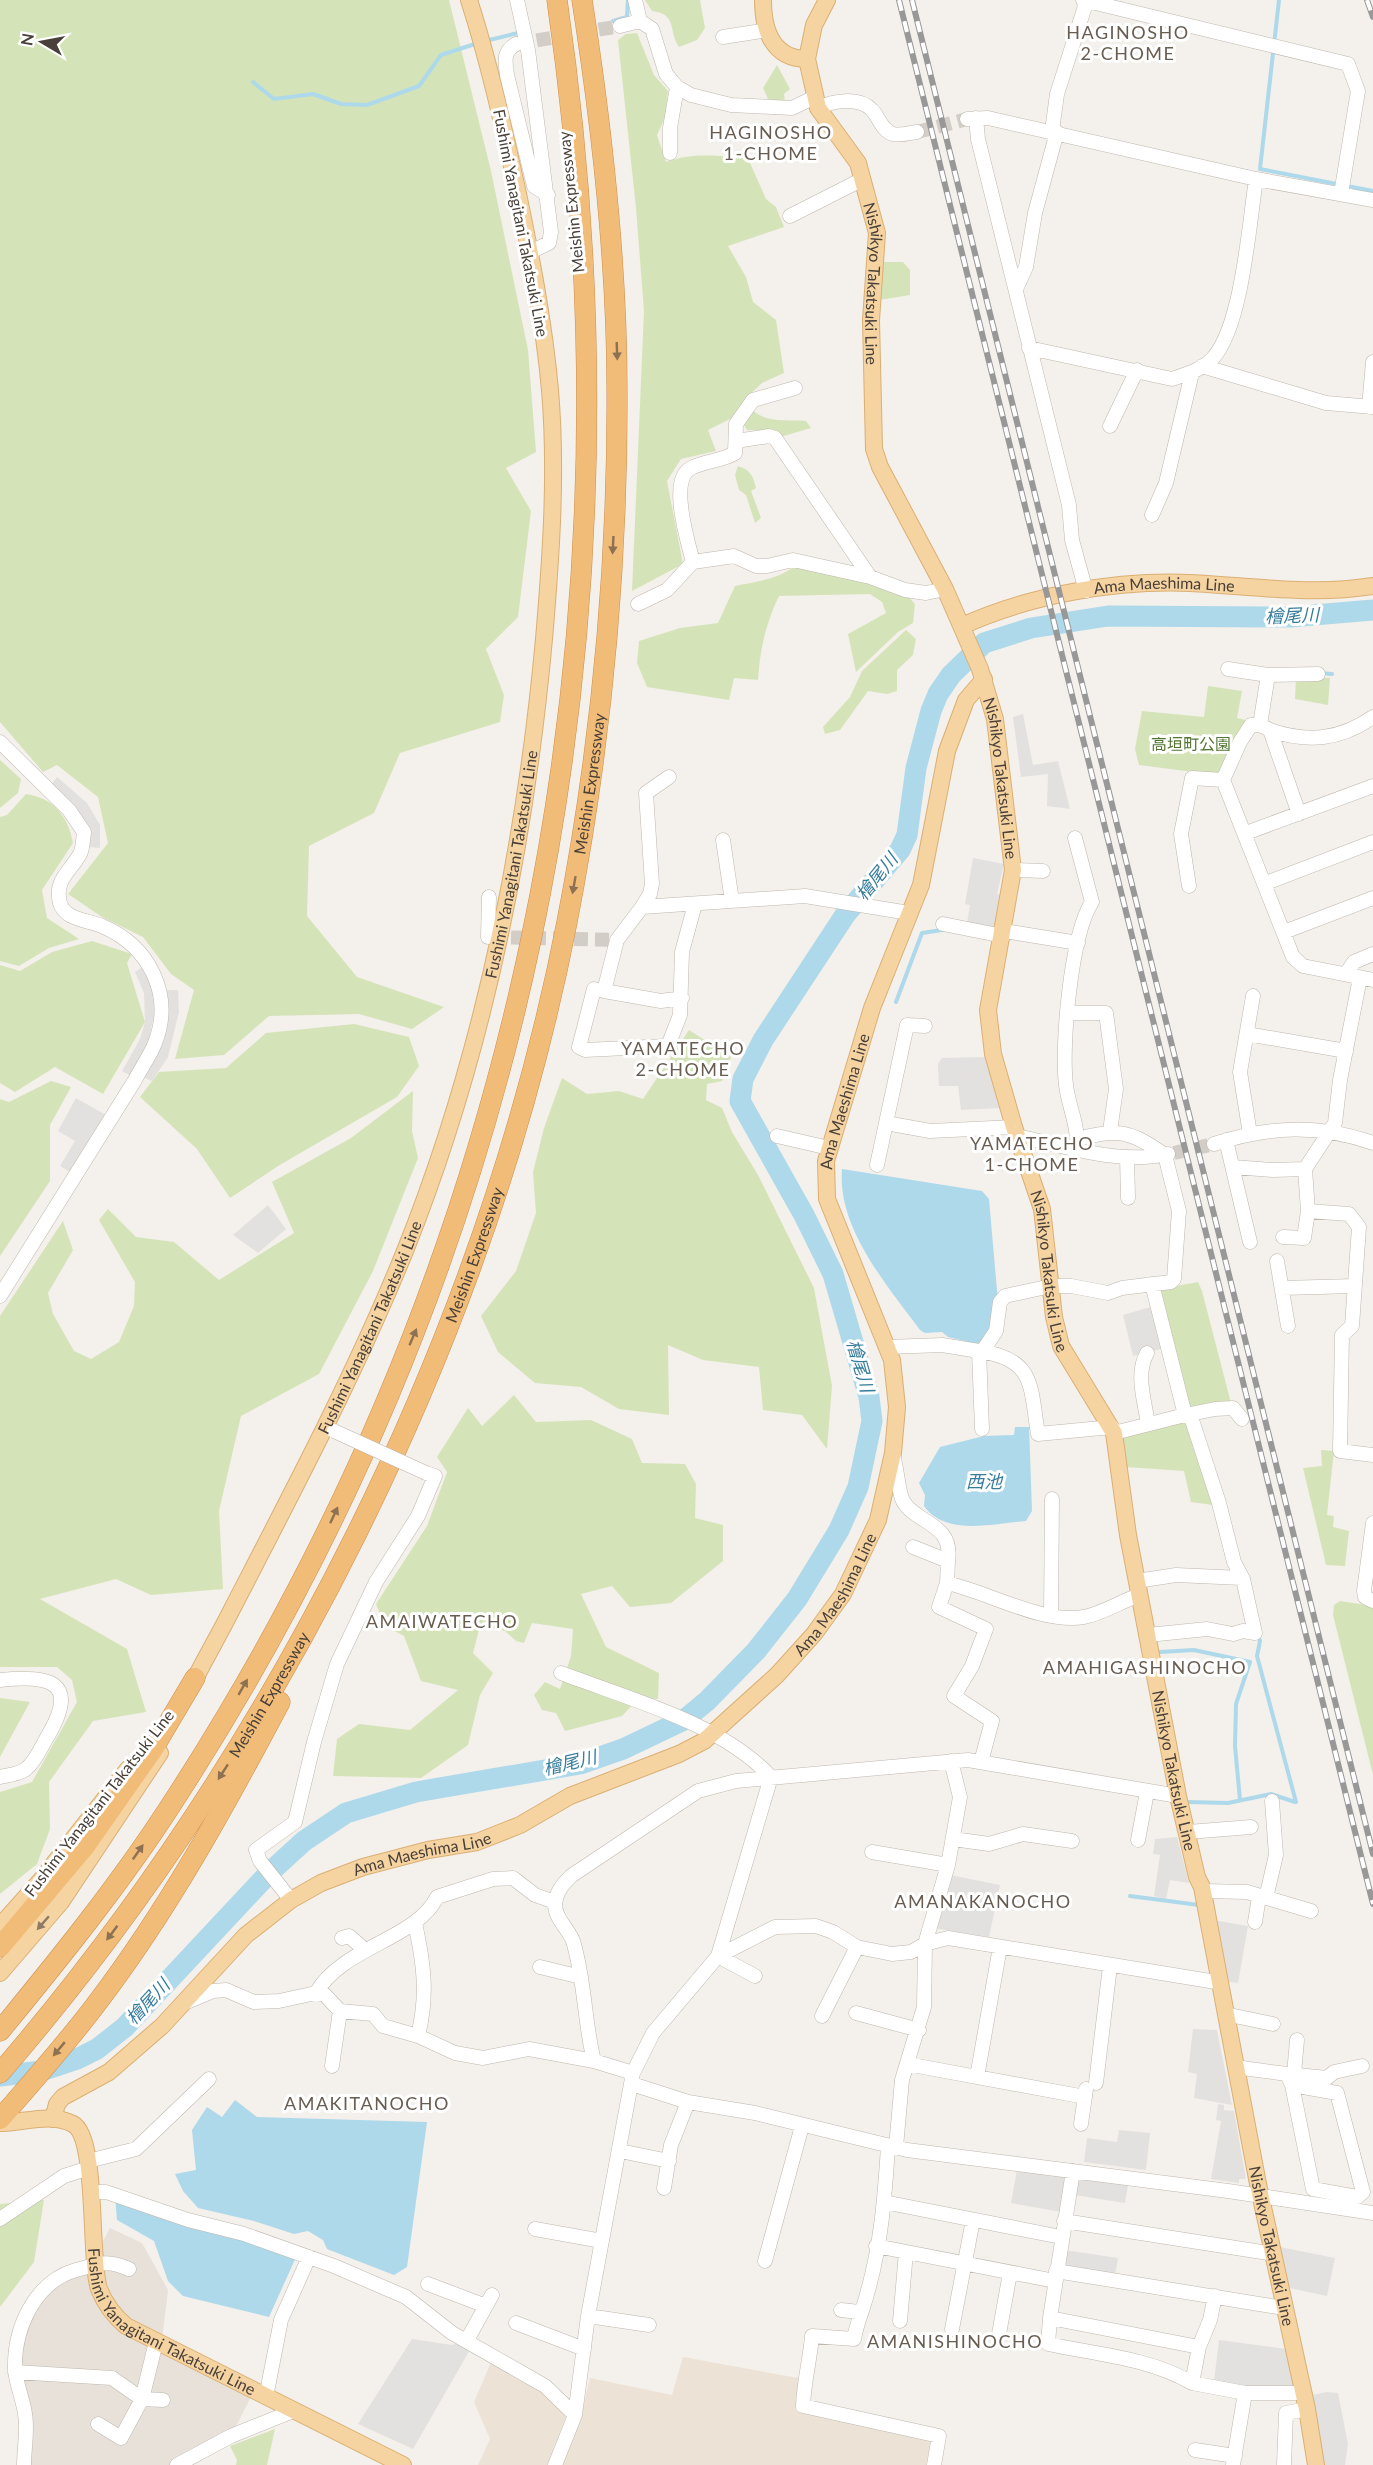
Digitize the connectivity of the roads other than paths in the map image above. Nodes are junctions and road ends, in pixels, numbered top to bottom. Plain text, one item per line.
1 (469, 0) edge
2 (517, 0) edge
3 (543, 0) edge
4 (557, 0) edge
5 (582, 0) edge
6 (592, 0) edge
7 (635, 0) edge
8 (763, 0) edge
9 (827, 0) edge
10 (1085, 0) edge
11 (640, 21) junction
12 (620, 27) tunnel mouth
13 (768, 30) junction
14 (723, 37) dead end
15 (516, 44) dead end
16 (807, 59) junction
17 (676, 87) junction
18 (817, 102) junction
19 (917, 132) tunnel mouth
20 (1055, 132) junction
21 (670, 153) dead end
22 (863, 179) junction
23 (1257, 180) junction
24 (1341, 194) junction
25 (548, 195) junction
26 (1373, 200) edge
27 (790, 216) dead end
28 (530, 252) junction
29 (1016, 289) junction
30 (616, 320) junction
31 (1029, 348) junction
32 (1373, 362) edge
33 (1197, 369) junction
34 (1137, 370) junction
35 (795, 388) dead end
36 (586, 406) junction
37 (1371, 407) edge
38 (1110, 426) dead end
39 (736, 441) junction
40 (1152, 515) dead end
41 (693, 562) junction
42 (870, 578) junction
43 (1373, 586) edge
44 (945, 589) junction
45 (1086, 591) junction
46 (638, 604) dead end
47 (964, 630) junction
48 (1228, 669) dead end
49 (982, 674) junction
50 (1318, 674) dead end
51 (1268, 675) junction
52 (1373, 717) edge
53 (1265, 728) junction
54 (0, 742) edge
55 (669, 777) dead end
56 (1223, 780) junction
57 (1373, 786) edge
58 (1299, 814) junction
59 (1246, 833) junction
60 (1075, 838) dead end
61 (723, 840) dead end
62 (1373, 842) edge
63 (1013, 870) junction
64 (1043, 871) dead end
65 (1266, 883) junction
66 (1189, 886) dead end
67 (489, 897) dead end
68 (1373, 898) edge
69 (732, 901) junction
70 (695, 904) junction
71 (642, 907) junction
72 (909, 913) junction
73 (943, 924) dead end
74 (567, 925) junction
75 (1284, 932) junction
76 (1004, 934) junction
77 (488, 937) dead end
78 (1078, 943) junction
79 (1373, 954) edge
80 (1360, 978) edge
81 (604, 991) junction
82 (682, 998) junction
83 (1247, 1004) dead end
84 (1067, 1013) junction
85 (925, 1026) dead end
86 (1246, 1034) junction
87 (1346, 1051) junction
88 (886, 1123) junction
89 (1110, 1131) junction
90 (1328, 1131) junction
91 (1015, 1132) junction
92 (1251, 1134) junction
93 (777, 1136) dead end
94 (1077, 1143) junction
95 (1373, 1143) edge
96 (829, 1148) junction
97 (1170, 1154) junction
98 (1127, 1157) junction
99 (877, 1165) dead end
100 (1233, 1167) junction
101 (1305, 1169) junction
102 (1128, 1198) dead end
103 (1308, 1211) junction
104 (1283, 1237) dead end
105 (1250, 1242) dead end
106 (1276, 1262) dead end
107 (1152, 1284) junction
108 (1051, 1286) junction
109 (1355, 1286) junction
110 (1281, 1288) junction
111 (0, 1296) edge
112 (1288, 1326) dead end
113 (887, 1347) junction
114 (980, 1351) junction
115 (1147, 1353) dead end
116 (1187, 1414) junction
117 (1242, 1419) dead end
118 (1148, 1425) junction
119 (329, 1429) junction
120 (982, 1429) dead end
121 (1113, 1430) junction
122 (893, 1453) junction
123 (1373, 1455) edge
124 (1052, 1499) dead end
125 (1373, 1523) edge
126 (914, 1547) dead end
127 (948, 1561) junction
128 (1242, 1578) junction
129 (947, 1583) junction
130 (1138, 1588) junction
131 (1373, 1601) edge
132 (1051, 1616) junction
133 (1148, 1635) junction
134 (561, 1673) dead end
135 (195, 1678) junction
136 (0, 1680) edge
137 (709, 1731) junction
138 (951, 1761) junction
139 (981, 1762) junction
140 (0, 1777) edge
141 (771, 1777) junction
142 (1147, 1792) junction
143 (1178, 1796) junction
144 (1272, 1801) dead end
145 (1251, 1827) dead end
146 (1188, 1832) junction
147 (953, 1839) junction
148 (1138, 1840) dead end
149 (1072, 1841) dead end
150 (872, 1852) dead end
151 (948, 1865) junction
152 (117, 1881) junction
153 (1203, 1891) junction
154 (287, 1895) junction
155 (1262, 1898) junction
156 (555, 1902) junction
157 (1302, 1912) dead end
158 (1255, 1922) dead end
159 (415, 1923) junction
160 (0, 1926) edge
161 (342, 1938) dead end
162 (925, 1944) junction
163 (0, 1947) edge
164 (857, 1947) junction
165 (1000, 1947) junction
166 (365, 1950) junction
167 (718, 1956) junction
168 (1110, 1966) junction
169 (540, 1967) dead end
170 (0, 1973) edge
171 (755, 1976) dead end
172 (581, 1977) junction
173 (1216, 1982) dead end
174 (316, 1993) junction
175 (184, 2003) junction
176 (340, 2010) junction
177 (0, 2013) edge
178 (856, 2013) dead end
179 (1225, 2014) junction
180 (822, 2016) dead end
181 (1273, 2024) dead end
182 (919, 2030) junction
183 (0, 2031) edge
184 (418, 2036) junction
185 (1297, 2040) dead end
186 (594, 2061) junction
187 (907, 2064) junction
188 (332, 2066) dead end
189 (1362, 2066) dead end
190 (1235, 2067) junction
191 (0, 2073) edge
192 (977, 2077) junction
193 (632, 2078) junction
194 (1291, 2078) junction
195 (209, 2079) dead end
196 (1089, 2090) junction
197 (688, 2102) junction
198 (53, 2119) junction
199 (0, 2121) edge
200 (1081, 2124) dead end
201 (802, 2126) junction
202 (892, 2146) junction
203 (620, 2151) junction
204 (669, 2161) junction
205 (88, 2165) junction
206 (1073, 2171) junction
207 (664, 2188) dead end
208 (91, 2192) junction
209 (1262, 2196) junction
210 (884, 2202) junction
211 (1373, 2213) edge
212 (0, 2219) edge
213 (973, 2220) junction
214 (1064, 2221) junction
215 (535, 2229) dead end
216 (1061, 2237) junction
217 (602, 2241) junction
218 (876, 2246) junction
219 (906, 2252) junction
220 (1274, 2254) junction
221 (309, 2257) junction
222 (765, 2261) dead end
223 (964, 2264) junction
224 (94, 2265) junction
225 (129, 2269) dead end
226 (1010, 2273) junction
227 (1055, 2276) junction
228 (428, 2284) dead end
229 (1215, 2296) junction
230 (1284, 2308) junction
231 (841, 2310) dead end
232 (859, 2312) junction
233 (588, 2316) junction
234 (1050, 2318) junction
235 (900, 2321) dead end
236 (516, 2323) dead end
237 (649, 2325) dead end
238 (952, 2329) dead end
239 (999, 2334) dead end
240 (467, 2340) junction
241 (156, 2342) junction
242 (1199, 2347) junction
243 (584, 2349) junction
244 (15, 2372) junction
245 (1192, 2383) junction
246 (1245, 2393) junction
247 (266, 2397) junction
248 (142, 2399) junction
249 (164, 2400) dead end
250 (1305, 2401) junction
251 (293, 2411) junction
252 (575, 2415) junction
253 (98, 2424) dead end
254 (1195, 2450) dead end
255 (1234, 2460) edge
256 (27, 2465) edge
257 (177, 2465) edge
258 (403, 2465) edge
259 (555, 2465) edge
260 (934, 2465) edge
261 (1284, 2465) edge
262 (1316, 2465) edge

1 - 28 main road, Fushimi Yanagitani Takatsuki Line
2 - 25 street
3 - 36 highway, Meishin Expressway
4 - 36 highway, Meishin Expressway
5 - 30 highway, Meishin Expressway
6 - 30 highway, Meishin Expressway
7 - 11 street
8 - 13 main road
9 - 16 main road, Nishikyo Takatsuki Line
10 - 20 street
10 - 24 street
11 - 12 street
11 - 17 street
13 - 14 street
13 - 16 main road
15 - 25 street
16 - 18 main road, Nishikyo Takatsuki Line
17 - 18 street
17 - 21 street
18 - 19 street
18 - 22 main road, Nishikyo Takatsuki Line
20 - 23 street
20 - 29 street
20 - 29 street
22 - 27 street
22 - 44 main road, Nishikyo Takatsuki Line
23 - 24 street
23 - 33 street
24 - 26 street
25 - 28 street
28 - 119 main road, Fushimi Yanagitani Takatsuki Line
29 - 31 street
30 -> 74 highway, Meishin Expressway
31 - 34 street
31 - 45 street
32 - 37 street
33 - 34 street
33 - 37 street
33 - 40 street
34 - 38 street
35 - 39 street
152 -> 36 highway, Meishin Expressway
39 - 41 street
39 - 42 street
41 - 42 street
41 - 46 street
42 - 44 street
43 - 45 main road, Ama Maeshima Line
44 - 47 main road, Nishikyo Takatsuki Line
45 - 47 main road, Ama Maeshima Line
47 - 49 main road, Nishikyo Takatsuki Line
48 - 51 street
49 - 63 main road, Nishikyo Takatsuki Line
49 - 72 main road, Ama Maeshima Line
50 - 51 street
51 - 53 street
52 - 53 street
53 - 56 street
53 - 58 street
54 - 111 street
55 - 71 street
56 - 59 street
56 - 66 street
57 - 58 street
58 - 59 street
59 - 65 street
60 - 78 street
61 - 69 street
62 - 65 street
63 - 64 street
63 - 76 main road, Nishikyo Takatsuki Line
65 - 75 street
67 - 77 street
68 - 75 street
69 - 70 street
69 - 72 street
70 - 71 street
70 - 82 street
71 - 81 street
72 - 96 main road, Ama Maeshima Line
73 - 76 street
74 -> 191 highway, Meishin Expressway
74 -> 199 highway
75 - 80 street
76 - 78 street
76 - 91 main road, Nishikyo Takatsuki Line
78 - 84 street
79 - 80 street
80 - 87 street
81 - 82 street
81 - 82 street
83 - 86 street
84 - 89 street
84 - 94 street
85 - 88 street
86 - 87 street
86 - 92 street
87 - 90 street
88 - 91 street
88 - 99 street
89 - 94 street
89 - 97 street
90 - 92 street
90 - 95 street
90 - 101 street
91 - 94 street
91 - 108 main road, Nishikyo Takatsuki Line
92 - 100 street
93 - 96 street
94 - 98 street
96 - 113 main road, Ama Maeshima Line
97 - 98 street
97 - 107 street
98 - 102 street
100 - 101 street
100 - 105 street
101 - 103 street
103 - 104 street
103 - 109 street
106 - 110 street
107 - 108 street
107 - 116 street
108 - 114 street
108 - 121 main road, Nishikyo Takatsuki Line
109 - 110 street
109 - 123 street
110 - 112 street
113 - 114 street
113 - 122 main road, Ama Maeshima Line
114 - 120 street
114 - 121 street
115 - 118 street
116 - 117 street
116 - 118 street
116 - 128 street
118 - 121 street
119 - 135 main road, Fushimi Yanagitani Takatsuki Line
119 - 154 street, bridge
121 - 130 main road, Nishikyo Takatsuki Line
122 - 127 street
122 - 137 main road, Ama Maeshima Line
124 - 132 street
125 - 131 street
126 - 127 street
127 - 129 street
128 - 130 street
128 - 133 street
129 - 132 street
129 - 139 street
130 - 132 street
130 - 133 main road, Nishikyo Takatsuki Line
133 - 143 main road, Nishikyo Takatsuki Line
134 - 137 street
135 - 160 main road, Fushimi Yanagitani Takatsuki Line
135 - 163 highway
135 -> 170 main road, Fushimi Yanagitani Takatsuki Line
136 - 140 street
137 - 141 street
137 - 154 main road, Ama Maeshima Line
138 - 139 street
138 - 141 street
138 - 147 street
139 - 142 street
141 - 156 street
141 - 167 street
142 - 143 street
142 - 148 street
143 - 146 main road, Nishikyo Takatsuki Line
144 - 155 street
145 - 146 street
146 - 153 main road, Nishikyo Takatsuki Line
147 - 149 street
147 - 151 street
150 - 151 street
151 - 162 street
152 - 177 highway
152 - 183 highway, Meishin Expressway
153 - 155 street
153 - 179 main road, Nishikyo Takatsuki Line
154 - 175 main road, Ama Maeshima Line
155 - 157 street
155 - 158 street
156 - 159 street
156 - 172 street
159 - 166 street
159 - 184 street
161 - 166 street
162 - 164 street
162 - 165 street
162 - 182 street
164 - 167 street
164 - 180 street
165 - 168 street
165 - 192 street
166 - 174 street
167 - 171 street
167 - 193 street
168 - 173 street
168 - 196 street
169 - 172 street
172 - 186 street
174 - 175 street
174 - 176 street
175 - 198 main road, Ama Maeshima Line
176 - 184 street
176 - 188 street
178 - 182 street
179 - 181 street
179 - 190 main road, Nishikyo Takatsuki Line
182 - 187 street
184 - 186 street
185 - 194 street
186 - 193 street
187 - 192 street
187 - 202 street
189 - 194 street
190 - 194 street
190 - 209 main road, Nishikyo Takatsuki Line
192 - 196 street
193 - 197 street
193 - 203 street
194 - 194 street
195 - 205 street
196 - 200 street
197 - 201 street
197 - 204 street
198 - 199 main road
198 - 205 main road, Fushimi Yanagitani Takatsuki Line
201 - 202 street
201 - 222 street
202 - 206 street
202 - 210 street
203 - 204 street
203 - 217 street
204 - 207 street
205 - 208 main road, Fushimi Yanagitani Takatsuki Line
205 - 212 street
206 - 209 street
206 - 214 street
208 - 221 street
208 - 224 main road, Fushimi Yanagitani Takatsuki Line
209 - 211 street
209 - 220 main road, Nishikyo Takatsuki Line
210 - 213 street
210 - 218 street
213 - 216 street
213 - 223 street
214 - 216 street
214 - 220 street
215 - 217 street
216 - 227 street
217 - 233 street
218 - 219 street
218 - 232 street
219 - 223 street
219 - 235 street
220 - 230 main road, Nishikyo Takatsuki Line
221 - 240 street
221 - 247 street
223 - 226 street
223 - 238 street
224 - 225 street
224 - 241 main road, Fushimi Yanagitani Takatsuki Line
224 - 244 street
226 - 227 street
226 - 239 street
227 - 229 street
227 - 234 street
228 - 240 street
229 - 230 street
229 - 242 street
230 - 250 main road, Nishikyo Takatsuki Line
231 - 232 street
232 - 260 street
233 - 237 street
233 - 243 street
234 - 242 street
234 - 245 street
236 - 243 street
240 - 252 street
241 - 247 main road, Fushimi Yanagitani Takatsuki Line
241 - 248 street
242 - 245 street
243 - 252 street
244 - 248 street
244 - 256 street
245 - 246 street
246 - 250 street
246 - 255 street
247 - 251 main road, Fushimi Yanagitani Takatsuki Line
248 - 249 street
248 - 253 street
250 - 261 street
250 - 262 main road, Nishikyo Takatsuki Line
251 - 257 street
251 - 258 main road, Fushimi Yanagitani Takatsuki Line
252 - 259 street
254 - 255 street

